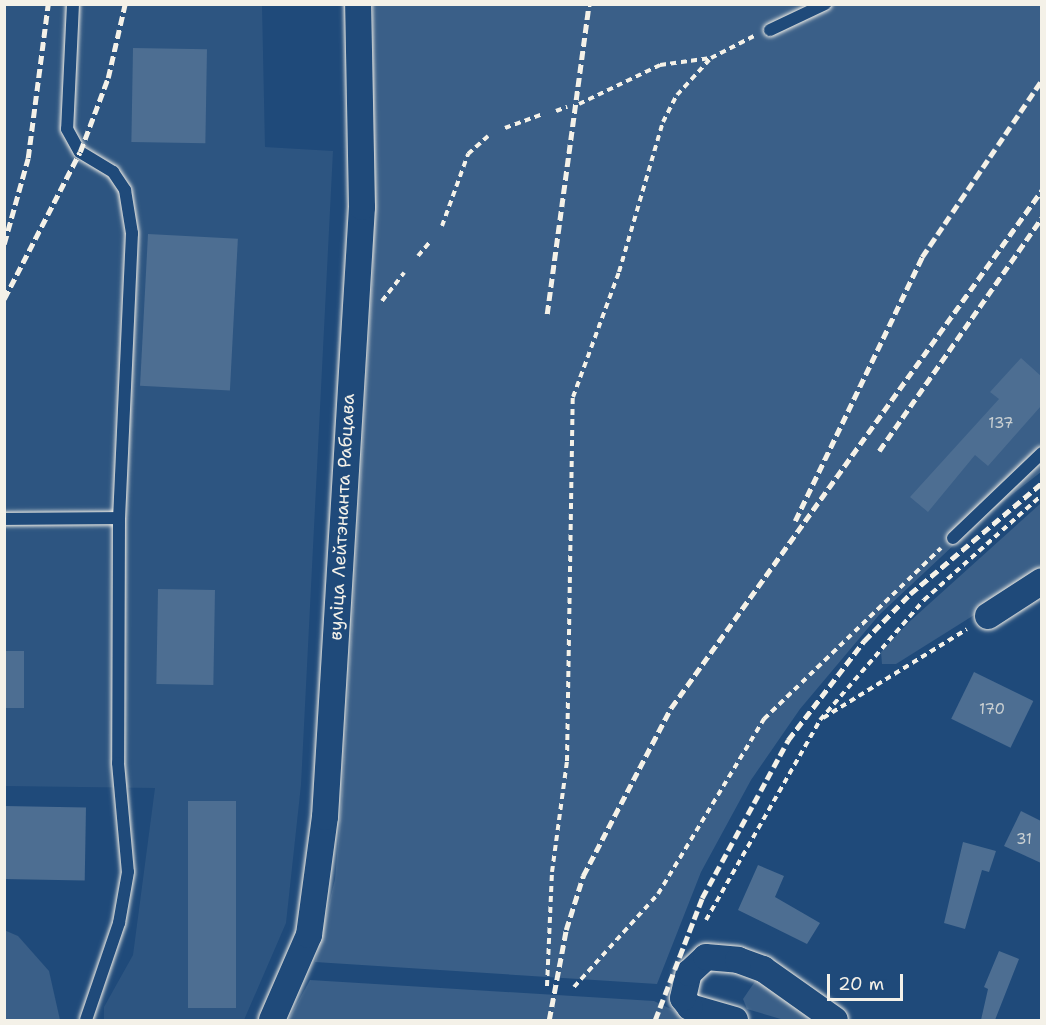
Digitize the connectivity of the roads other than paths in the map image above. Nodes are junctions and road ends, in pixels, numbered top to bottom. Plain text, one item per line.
1 (73, 4) edge
2 (358, 4) edge
3 (825, 4) edge
4 (770, 30) road end
5 (1041, 453) edge
6 (119, 518) junction
7 (4, 519) edge
8 (953, 538) road end
9 (1041, 581) edge
10 (988, 616) road end
11 (86, 1020) edge
12 (272, 1020) edge
13 (735, 1020) edge
14 (836, 1020) edge

1 - 6 lane
2 - 12 street, вуліца Лейтэнанта Рабцава
3 - 4 lane
5 - 8 lane
6 - 7 lane
6 - 11 lane
9 - 10 street
13 - 14 street

